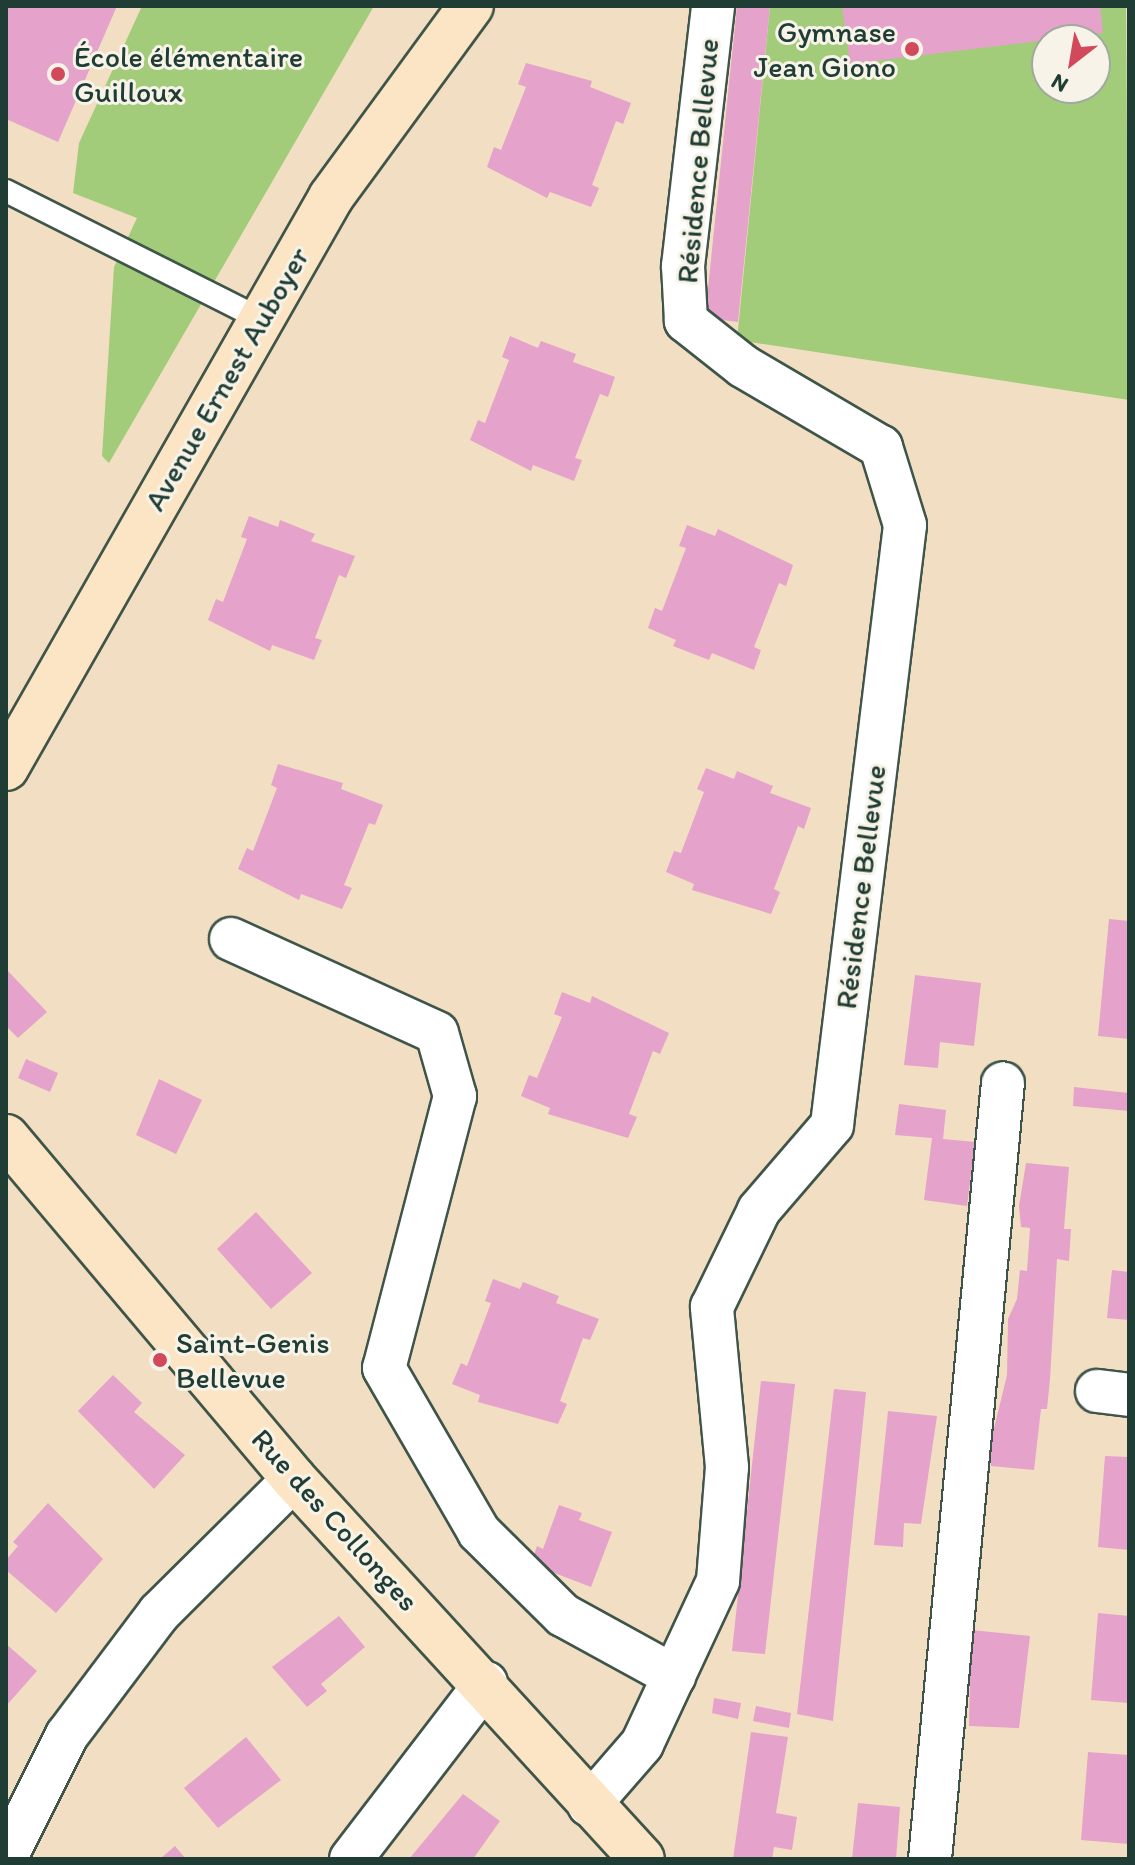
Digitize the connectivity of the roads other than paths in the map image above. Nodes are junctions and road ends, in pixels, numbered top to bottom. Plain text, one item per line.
1 (471, 6) edge
2 (713, 6) edge
3 (6, 191) edge
4 (261, 319) junction
5 (6, 768) edge
6 (231, 939) dead end
7 (1003, 1083) dead end
8 (6, 1137) edge
9 (294, 1479) junction
10 (674, 1676) junction
11 (486, 1683) junction
12 (589, 1805) junction
13 (6, 1857) edge
14 (351, 1859) edge
15 (642, 1859) edge
16 (930, 1859) edge

1 - 4 street, Avenue Ernest Auboyer
2 - 10 street, Résidence Bellevue
3 - 4 lane
4 - 5 street, Avenue Ernest Auboyer
6 - 10 street
7 - 16 street
8 - 9 street, Rue des Collonges
9 - 11 street, Rue des Collonges
9 - 13 street
10 - 12 street, Résidence Bellevue
11 - 12 street, Rue des Collonges
11 - 14 street
12 - 15 street, Rue des Collonges

